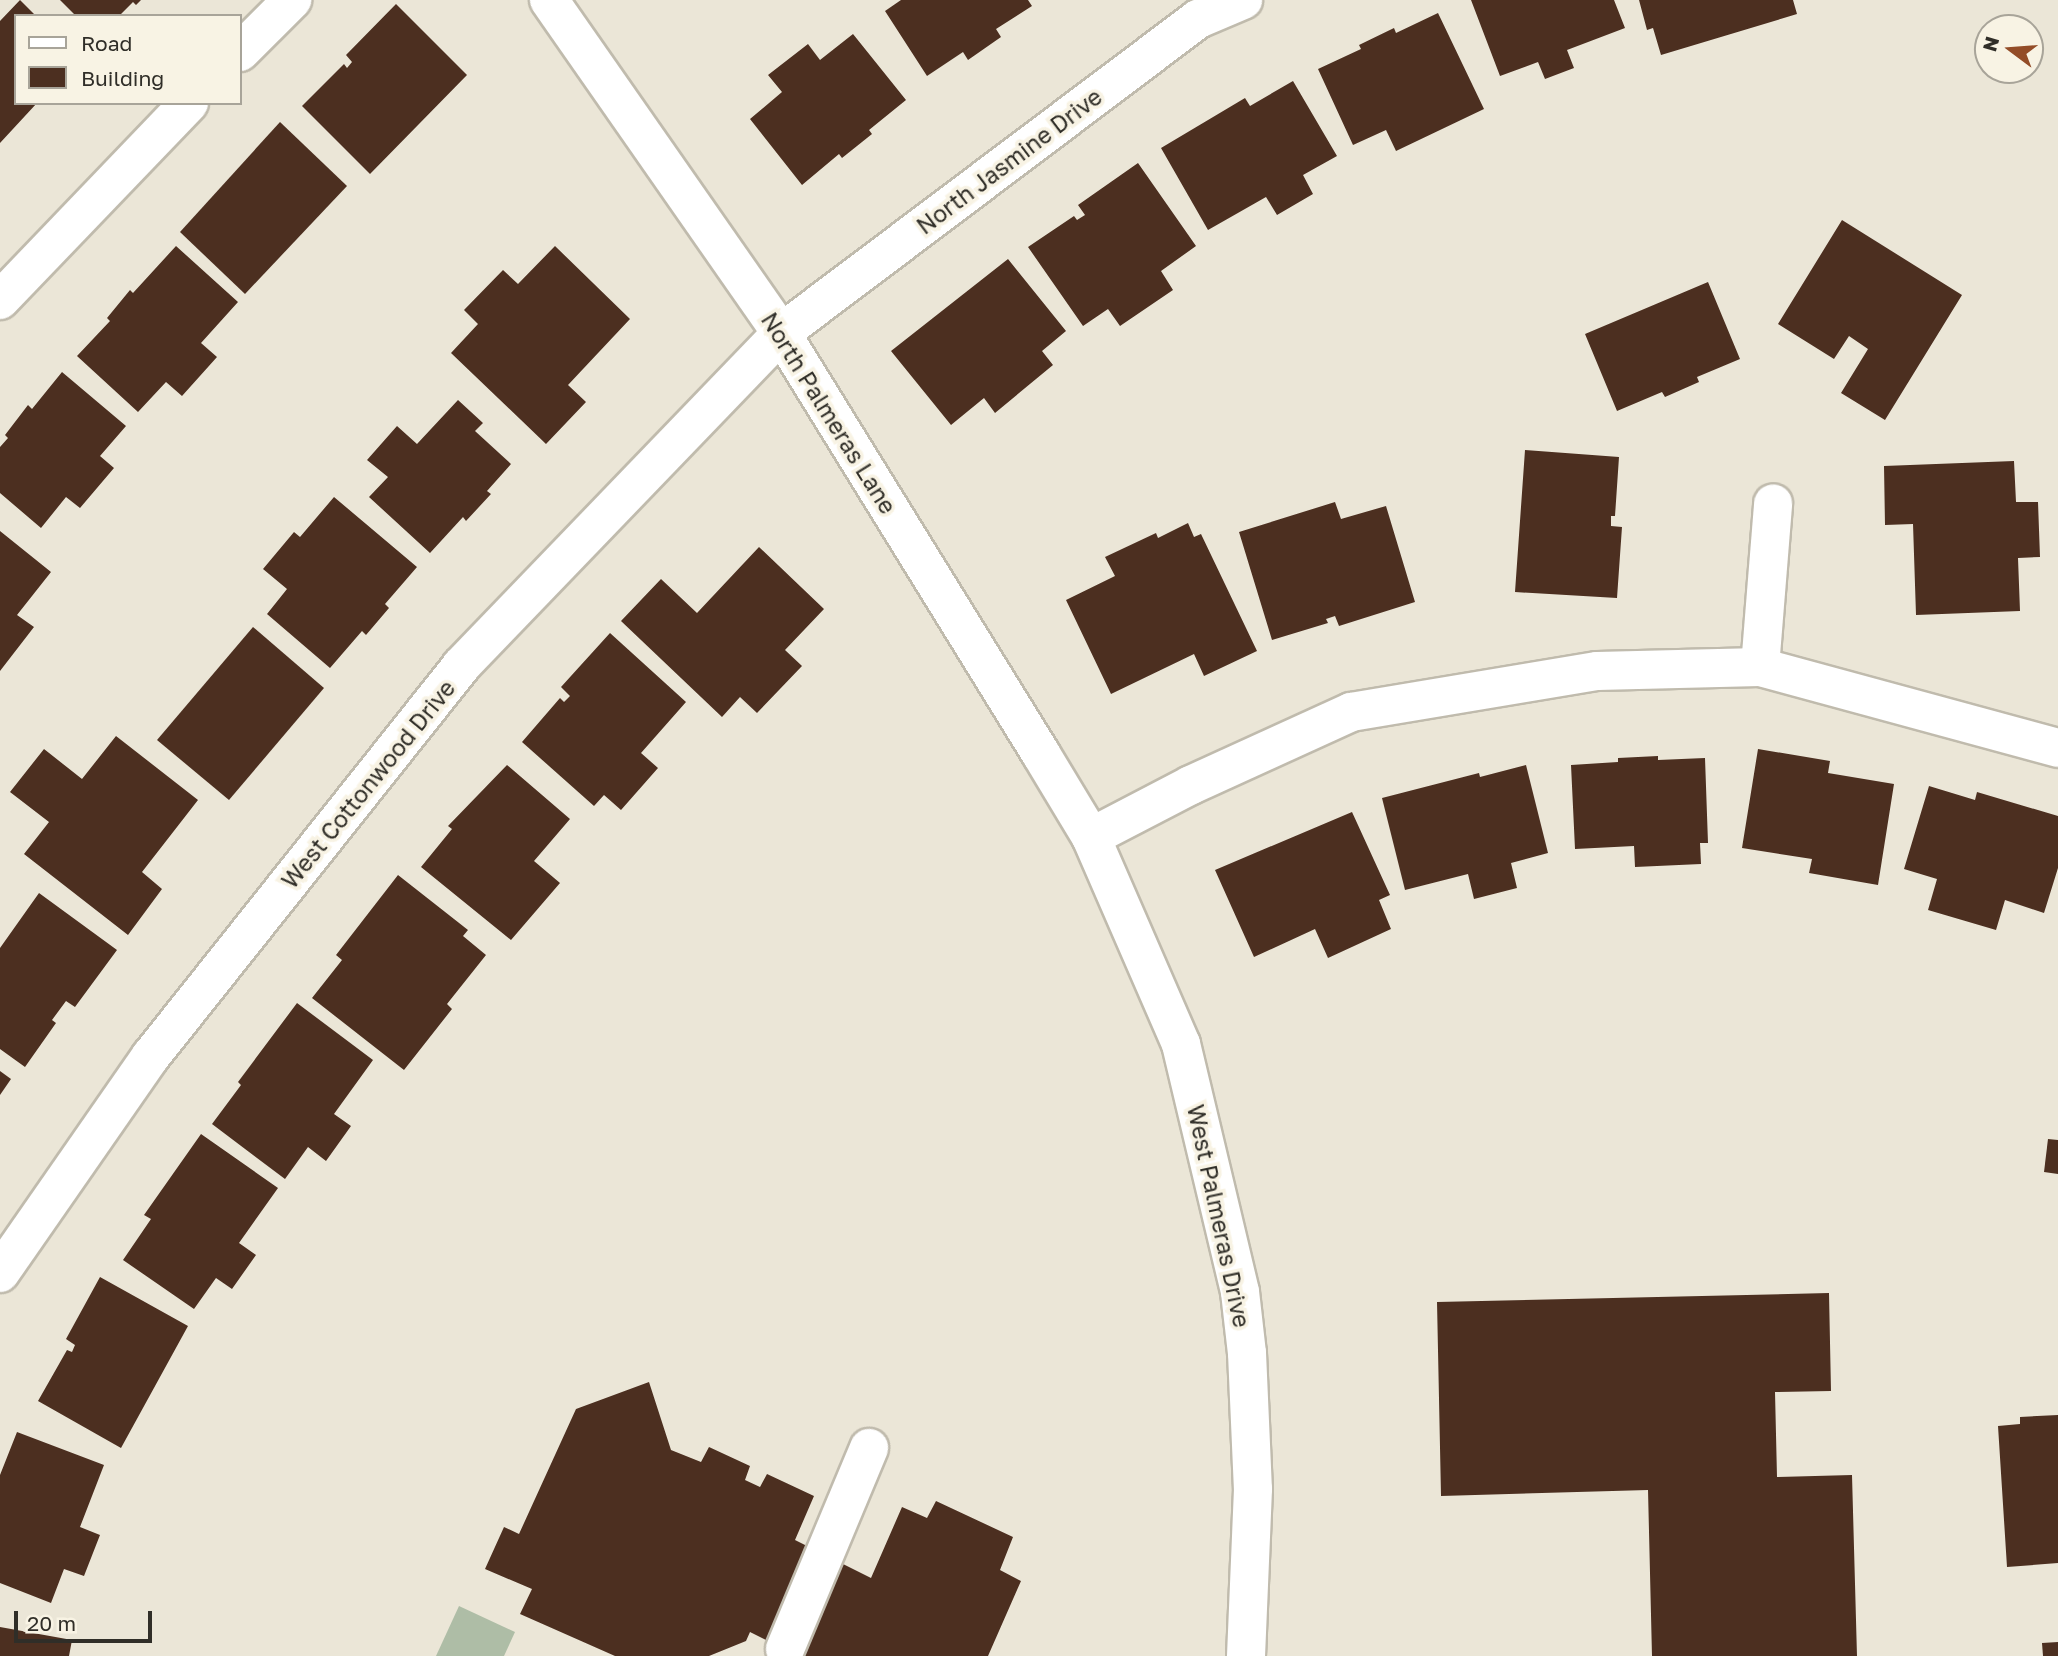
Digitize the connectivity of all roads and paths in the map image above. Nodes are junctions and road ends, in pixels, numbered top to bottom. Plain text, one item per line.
1 (292, 0) edge
2 (550, 0) edge
3 (1243, 0) edge
4 (242, 50) edge
5 (187, 105) edge
6 (0, 300) edge
7 (781, 333) junction
8 (1773, 503) dead end
9 (1760, 667) junction
10 (2058, 748) edge
11 (1091, 837) junction
12 (0, 1273) edge
13 (869, 1448) dead end
14 (785, 1648) dead end
15 (1246, 1656) edge

1 - 4 street
2 - 7 street, North Palmeras Lane
3 - 7 street, North Jasmine Drive
5 - 6 street
7 - 11 street, North Palmeras Lane
7 - 12 street, West Cottonwood Drive
8 - 9 street
9 - 10 street
9 - 11 street
11 - 15 street, West Palmeras Drive
13 - 14 street

